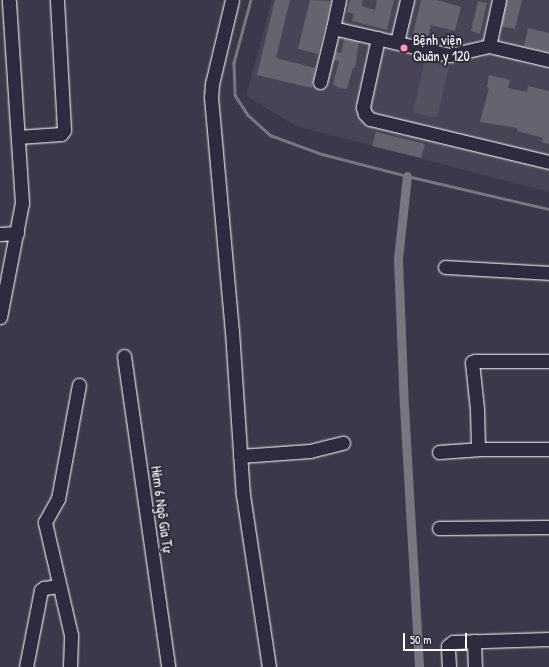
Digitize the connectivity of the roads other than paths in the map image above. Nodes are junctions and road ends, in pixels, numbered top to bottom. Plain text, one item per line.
1 (8, 0) edge
2 (57, 0) edge
3 (232, 0) edge
4 (339, 0) edge
5 (407, 0) edge
6 (499, 0) edge
7 (333, 28) junction
8 (378, 38) junction
9 (397, 42) junction
10 (489, 46) junction
11 (549, 60) edge
12 (320, 82) dead end
13 (18, 137) junction
14 (549, 162) edge
15 (17, 233) junction
16 (0, 234) edge
17 (445, 267) dead end
18 (549, 273) edge
19 (0, 317) edge
20 (124, 356) dead end
21 (549, 361) edge
22 (79, 386) dead end
23 (343, 443) dead end
24 (295, 448) dead end
25 (478, 449) junction
26 (549, 449) edge
27 (439, 452) dead end
28 (244, 455) junction
29 (549, 527) edge
30 (439, 528) dead end
31 (59, 586) junction
32 (549, 640) edge
33 (474, 641) junction
34 (26, 667) edge
35 (70, 667) edge
36 (168, 667) edge
37 (268, 667) edge
38 (449, 667) edge
39 (475, 667) edge

1 - 13 street
2 - 13 street
3 - 28 street
4 - 7 street
5 - 9 street
6 - 10 street
7 - 8 street
7 - 12 street
8 - 9 street
8 - 14 street
9 - 10 street
10 - 11 street
13 - 15 street
15 - 16 street
15 - 19 street
17 - 18 street
20 - 36 street, Hẻm 6 Ngô Gia Tự
21 - 25 street
22 - 31 street
23 - 28 street
24 - 28 street
25 - 26 street
25 - 27 street
28 - 37 street
29 - 30 street
31 - 34 street
31 - 35 street
32 - 33 street
33 - 38 street
33 - 39 street

